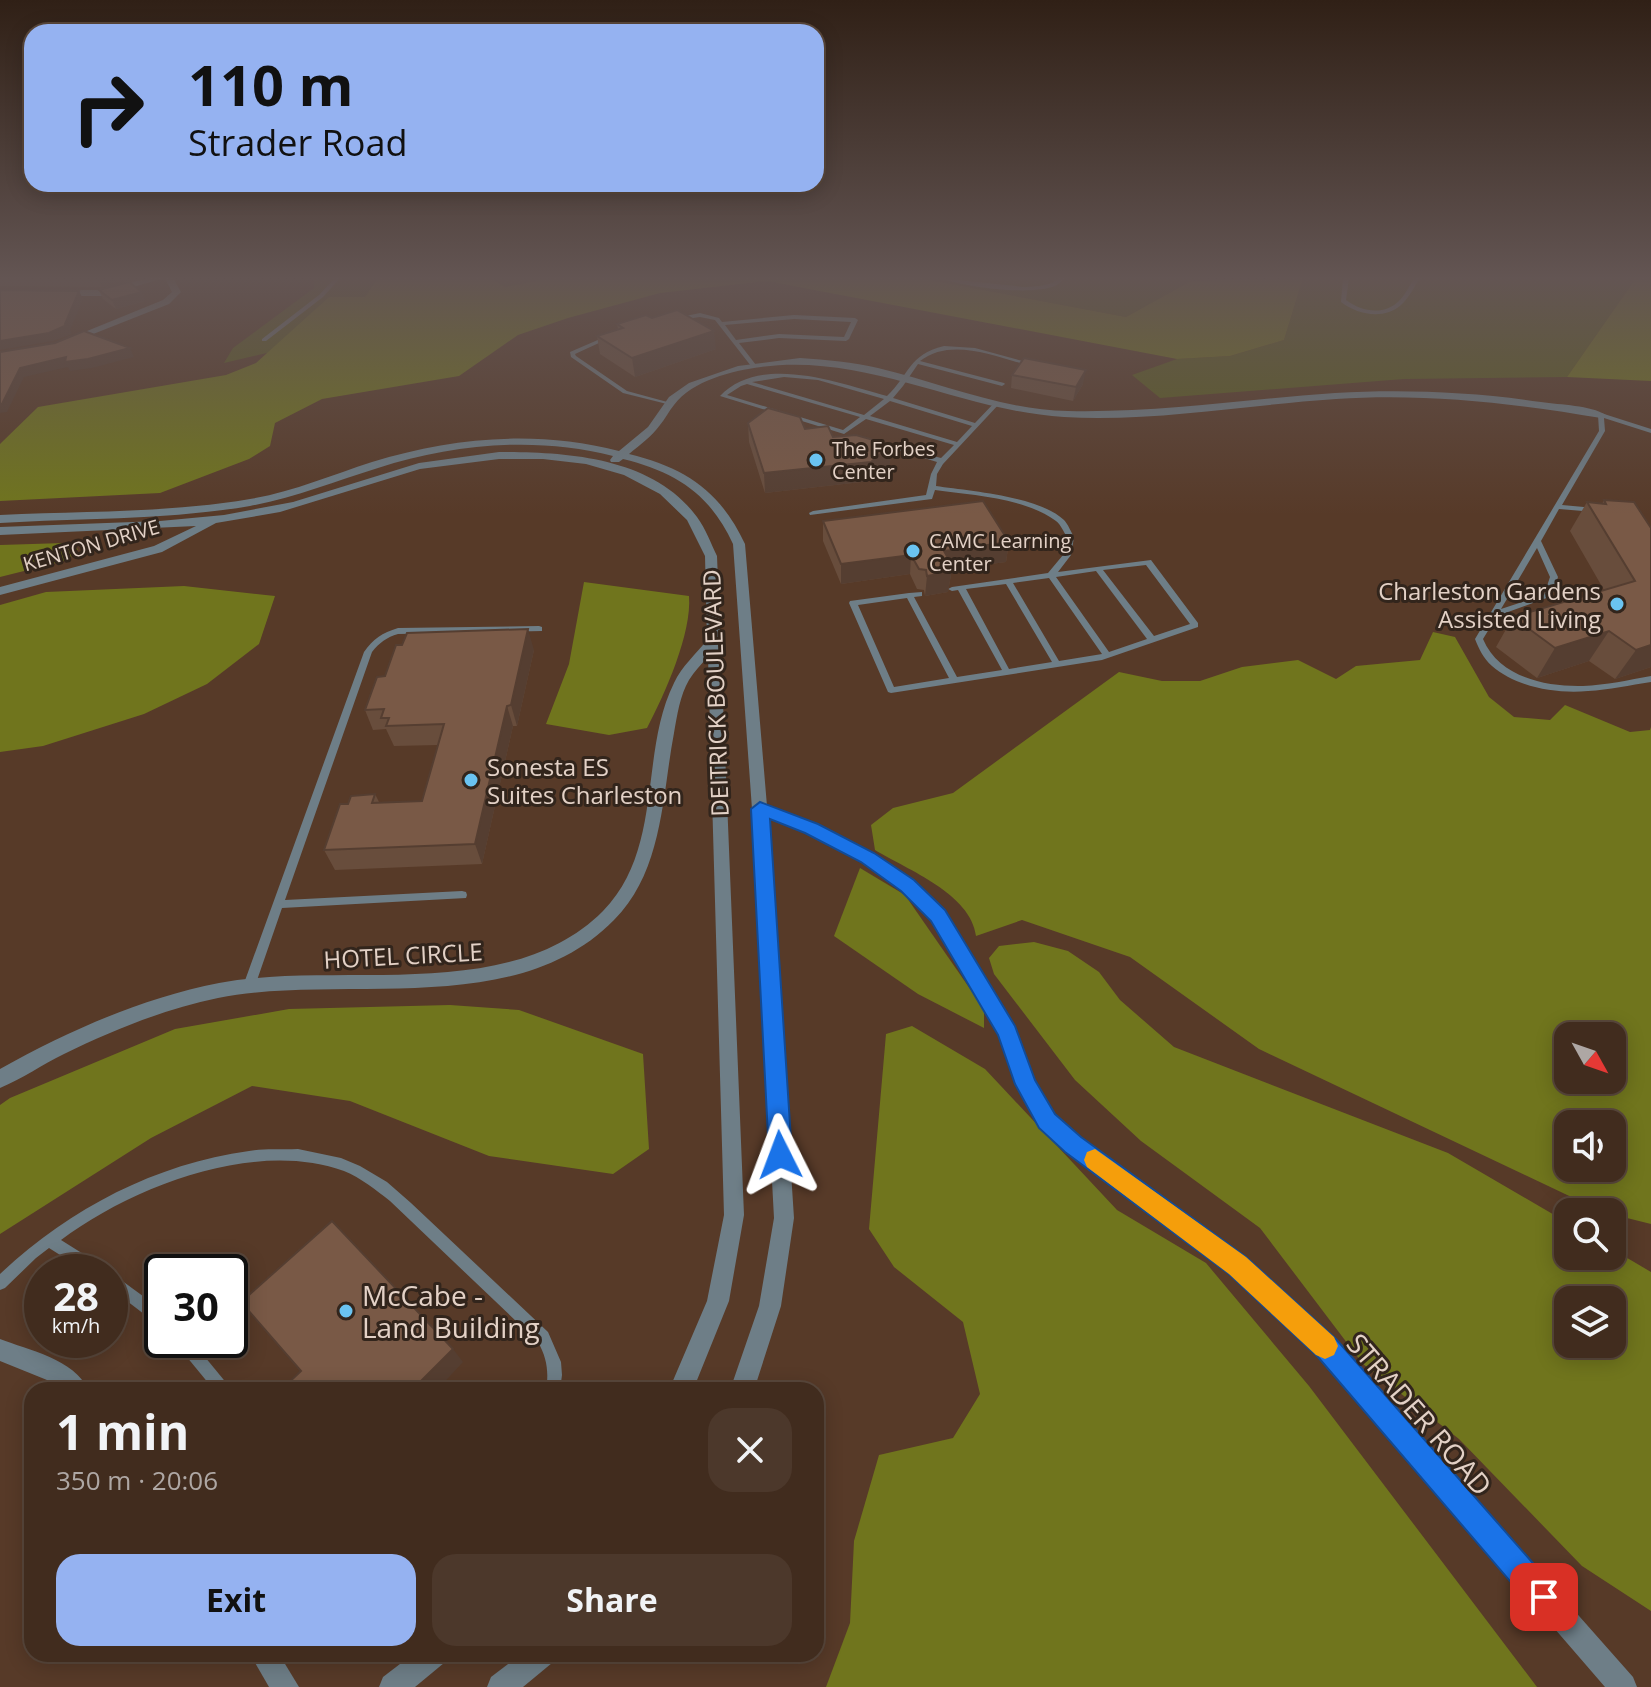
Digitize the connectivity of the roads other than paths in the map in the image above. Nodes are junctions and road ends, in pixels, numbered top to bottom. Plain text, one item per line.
1 (574, 357) edge
2 (747, 357) edge
3 (923, 357) edge
4 (996, 357) edge
5 (917, 362) junction
6 (753, 365) junction
7 (1038, 366) edge
8 (905, 378) junction
9 (749, 383) junction
10 (1002, 384) dead end
11 (887, 398) junction
12 (997, 403) junction
13 (669, 404) junction
14 (1601, 415) junction
15 (864, 416) junction
16 (976, 425) junction
17 (1651, 431) edge
18 (844, 432) junction
19 (858, 436) edge
20 (872, 441) edge
21 (958, 444) junction
22 (622, 455) junction
23 (942, 461) junction
24 (608, 467) junction
25 (932, 488) junction
26 (228, 505) junction
27 (1557, 507) junction
28 (1609, 511) edge
29 (813, 513) dead end
30 (0, 519) edge
31 (217, 519) junction
32 (0, 531) edge
33 (1537, 541) junction
34 (1098, 569) junction
35 (1051, 575) junction
36 (1008, 581) junction
37 (0, 591) edge
38 (1494, 614) junction
39 (539, 629) dead end
40 (1152, 640) junction
41 (712, 643) junction
42 (1107, 655) junction
43 (1057, 664) junction
44 (1007, 672) junction
45 (1651, 679) edge
46 (954, 680) junction
47 (760, 809) junction
48 (462, 895) dead end
49 (280, 904) junction
50 (249, 986) junction
51 (0, 1079) edge
52 (50, 1241) junction
53 (71, 1254) edge
54 (0, 1283) edge
55 (128, 1293) edge
56 (144, 1305) edge
57 (0, 1350) edge
58 (197, 1358) edge
59 (67, 1382) edge
60 (216, 1382) edge
61 (555, 1382) edge
62 (684, 1382) edge
63 (745, 1382) edge
64 (268, 1662) edge
65 (425, 1662) edge
66 (533, 1662) edge
67 (285, 1687) edge
68 (393, 1687) edge
69 (501, 1687) edge
70 (1623, 1687) edge

1 - 13 lane
2 - 6 lane
3 - 5 lane
4 - 7 lane
5 - 8 lane
5 - 10 lane
6 - 8 street
6 - 13 street
8 - 11 lane
8 - 12 street
9 - 11 lane
9 - 15 lane
9 - 18 lane
11 - 15 lane
11 - 16 lane
12 - 14 street
12 - 16 lane
13 - 22 street
14 - 17 lane
14 - 27 lane
15 - 18 lane
15 - 21 lane
16 - 21 lane
18 - 19 lane
20 - 23 lane
21 - 23 lane
22 - 24 street
22 - 26 street, DEITRICK BOULEVARD
22 - 47 street, DEITRICK BOULEVARD
23 - 25 lane
24 - 31 street, DEITRICK BOULEVARD
24 - 41 street, DEITRICK BOULEVARD
25 - 29 lane
25 - 35 lane
26 - 30 street, DEITRICK BOULEVARD
26 - 31 street, KENTON DRIVE
27 - 28 lane
27 - 33 lane
31 - 32 street, DEITRICK BOULEVARD
31 - 37 street, KENTON DRIVE
33 - 38 lane
33 - 38 lane
34 - 35 lane
34 - 40 lane
34 - 40 lane
35 - 36 lane
35 - 42 lane
36 - 43 lane
36 - 44 lane
38 - 45 lane
39 - 49 lane
40 - 42 lane
41 - 50 street, HOTEL CIRCLE
41 - 62 street, DEITRICK BOULEVARD
42 - 43 lane
43 - 44 lane
44 - 46 lane
46 - 46 lane
47 - 63 street, DEITRICK BOULEVARD
47 - 70 street, STRADER ROAD
48 - 49 lane
49 - 50 lane
50 - 51 street, HOTEL CIRCLE
52 - 53 lane
52 - 54 lane
52 - 61 lane
55 - 56 lane
57 - 59 street
58 - 60 lane
64 - 67 street
65 - 68 street
66 - 69 street

